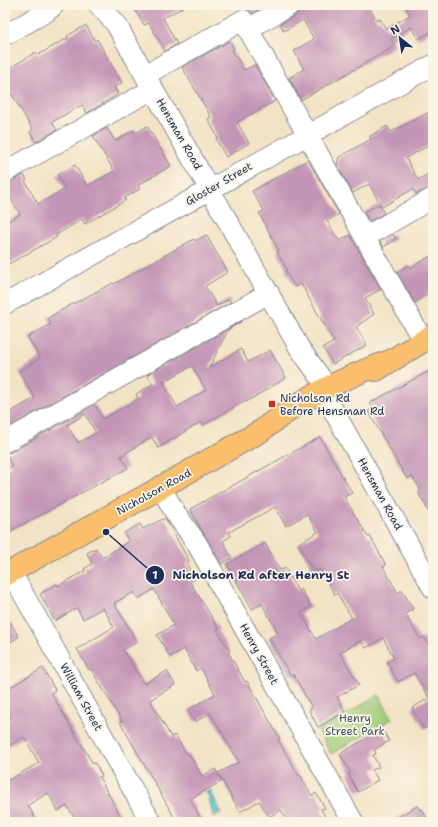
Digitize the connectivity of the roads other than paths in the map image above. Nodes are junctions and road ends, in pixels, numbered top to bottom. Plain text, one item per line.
1 (68, 5) edge
2 (99, 5) edge
3 (290, 5) edge
4 (50, 8) edge
5 (114, 14) edge
6 (248, 29) junction
7 (5, 35) edge
8 (433, 65) edge
9 (149, 82) junction
10 (307, 134) junction
11 (5, 172) edge
12 (210, 189) junction
13 (433, 198) edge
14 (365, 237) junction
15 (268, 294) junction
16 (5, 304) edge
17 (428, 338) edge
18 (325, 394) junction
19 (5, 442) edge
20 (161, 488) junction
21 (8, 573) edge
22 (433, 588) edge
23 (152, 822) edge
24 (353, 822) edge

1 - 4 street
2 - 5 street, Hensman Road
3 - 6 street
4 - 7 street
5 - 9 street, Hensman Road
6 - 9 street
6 - 10 street
8 - 10 street, Gloster Street
9 - 11 street
9 - 12 street, Hensman Road
10 - 12 street, Gloster Street
10 - 14 street
12 - 15 street, Hensman Road
12 - 16 street, Gloster Street
13 - 14 street
14 - 17 street
15 - 18 street, Hensman Road
15 - 19 street
17 - 18 main road, Nicholson Road
18 - 20 main road, Nicholson Road
18 - 22 street, Hensman Road
20 - 21 main road, Nicholson Road
20 - 24 street, Henry Street
21 - 23 street, William Street

